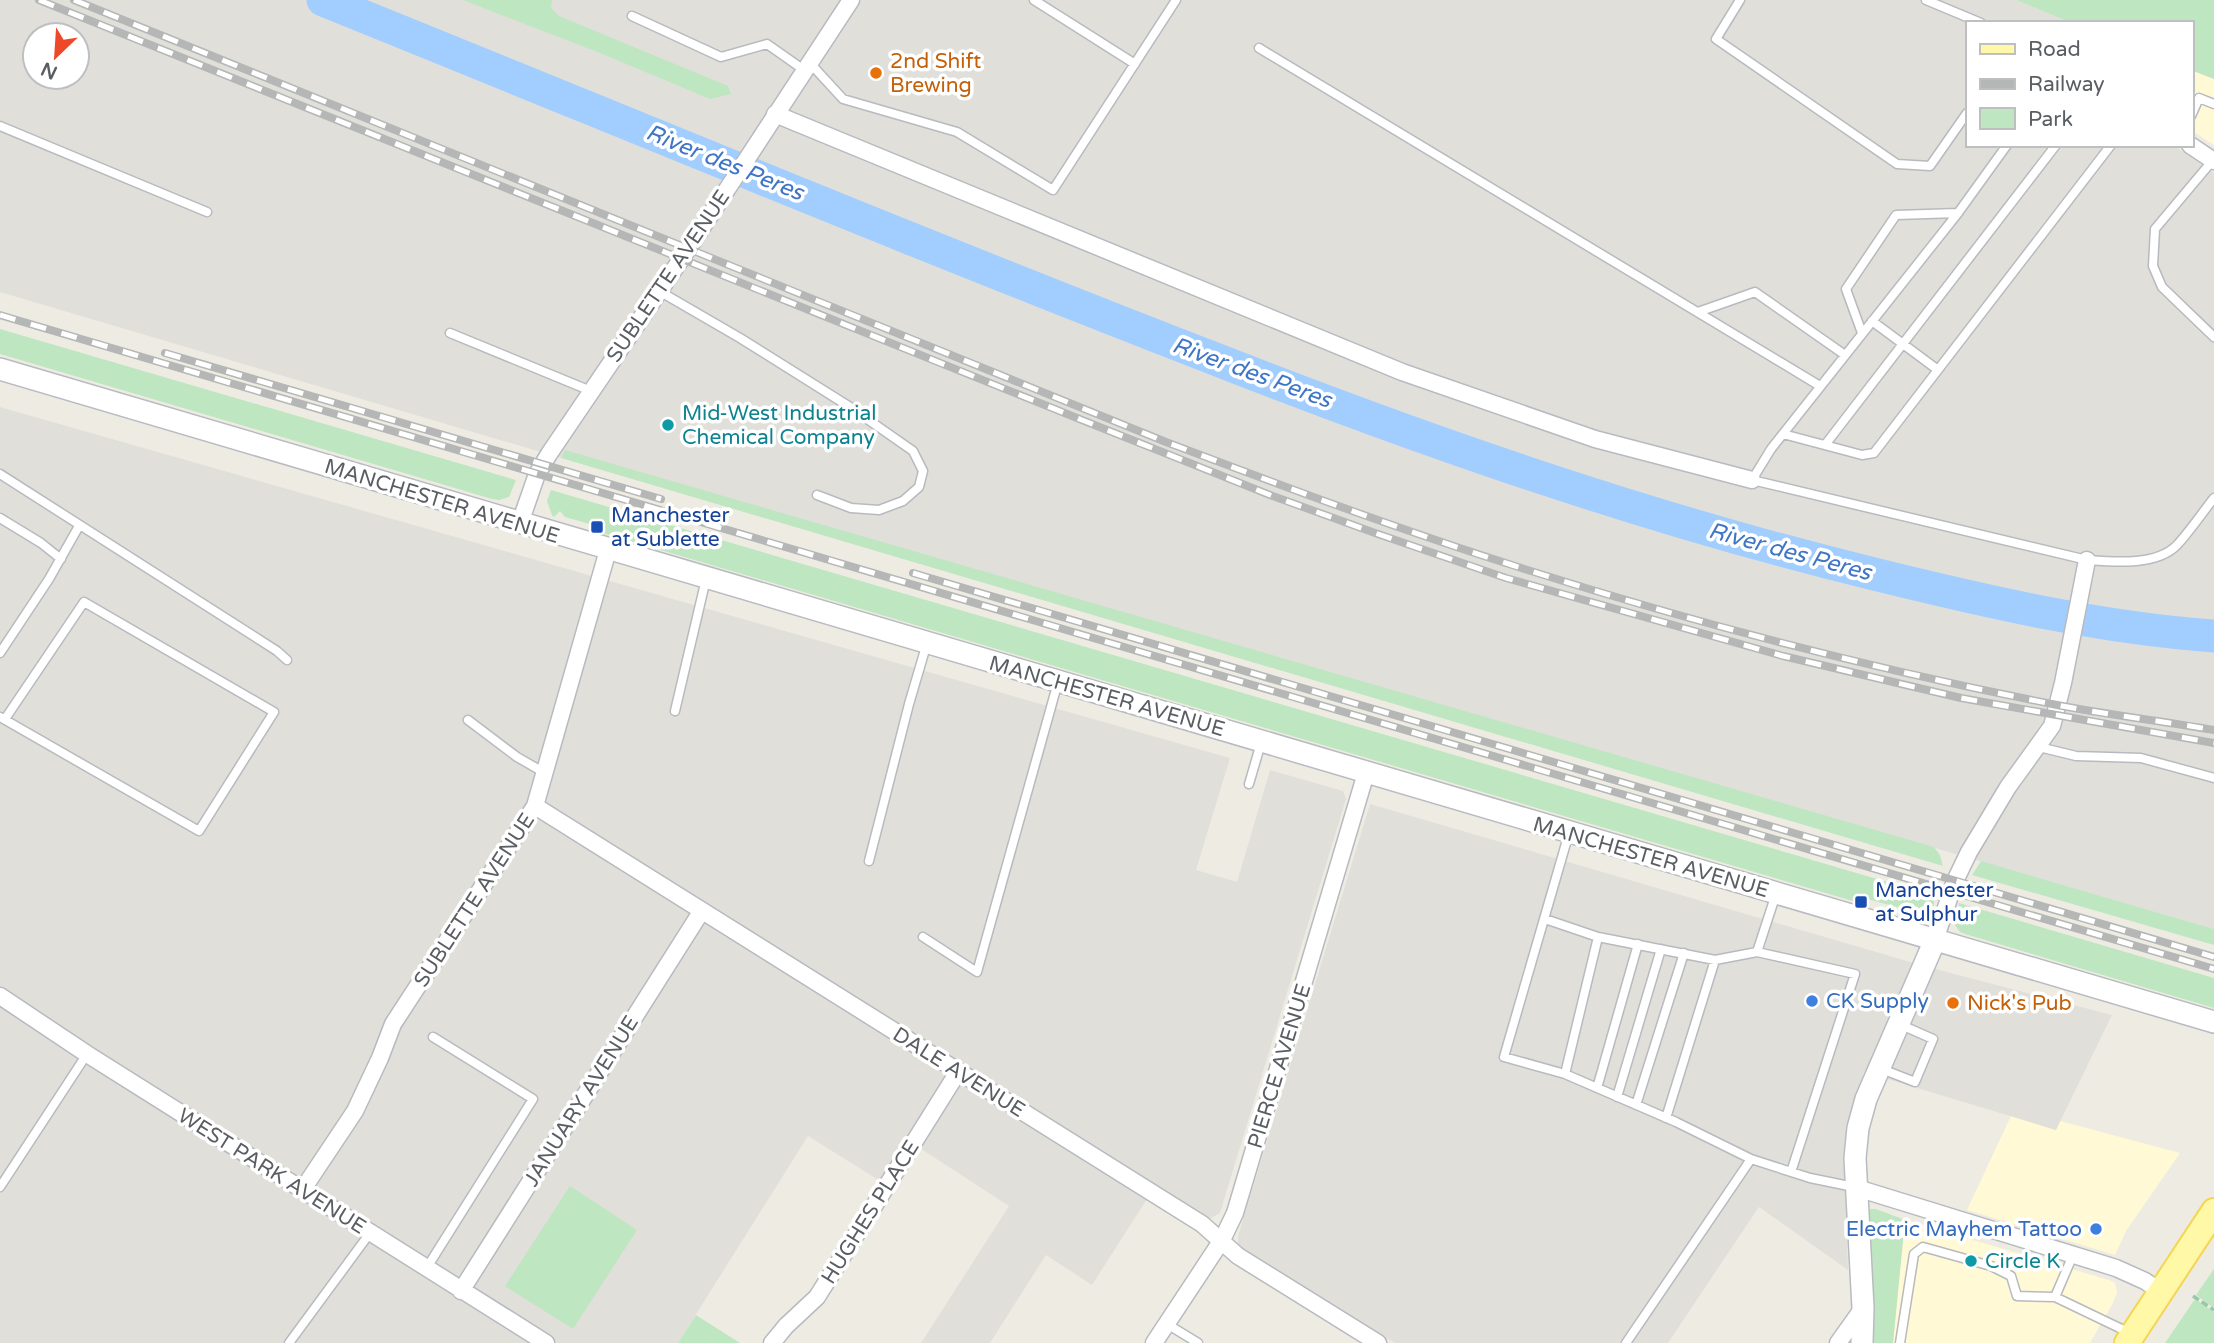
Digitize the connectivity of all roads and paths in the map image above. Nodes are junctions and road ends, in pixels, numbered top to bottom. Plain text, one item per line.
1 (851, 0) edge
2 (1034, 0) edge
3 (1176, 0) edge
4 (1740, 0) edge
5 (1926, 0) edge
6 (632, 16) dead end
7 (1976, 21) edge
8 (1259, 48) dead end
9 (1135, 64) junction
10 (806, 66) junction
11 (2214, 104) edge
12 (2193, 112) edge
13 (775, 114) junction
14 (1966, 114) edge
15 (0, 126) edge
16 (2006, 147) edge
17 (2054, 147) edge
18 (2109, 147) edge
19 (2193, 147) edge
20 (2213, 161) edge
21 (207, 212) dead end
22 (1958, 213) junction
23 (659, 291) junction
24 (1698, 312) junction
25 (1872, 321) junction
26 (450, 333) dead end
27 (1862, 333) junction
28 (2214, 337) edge
29 (1903, 344) junction
30 (1844, 355) junction
31 (0, 369) edge
32 (1938, 370) junction
33 (1820, 386) junction
34 (591, 391) junction
35 (1783, 434) junction
36 (1825, 445) junction
37 (0, 474) edge
38 (1752, 480) junction
39 (817, 495) dead end
40 (2214, 498) edge
41 (0, 518) edge
42 (520, 523) junction
43 (79, 526) junction
44 (608, 550) junction
45 (61, 559) junction
46 (2087, 560) junction
47 (706, 579) junction
48 (927, 643) junction
49 (0, 653) edge
50 (286, 660) dead end
51 (1058, 682) junction
52 (675, 711) dead end
53 (3, 718) edge
54 (468, 720) dead end
55 (1261, 742) junction
56 (2039, 747) junction
57 (545, 773) junction
58 (1366, 773) junction
59 (2214, 778) edge
60 (1249, 784) dead end
61 (535, 806) junction
62 (1569, 833) junction
63 (869, 861) dead end
64 (1776, 894) junction
65 (701, 912) junction
66 (1545, 919) junction
67 (923, 937) dead end
68 (1598, 937) junction
69 (1935, 940) junction
70 (1638, 944) junction
71 (1661, 949) junction
72 (1756, 952) junction
73 (1684, 953) junction
74 (1714, 960) junction
75 (0, 996) edge
76 (2214, 1022) edge
77 (1899, 1024) junction
78 (433, 1037) dead end
79 (88, 1055) junction
80 (1880, 1068) junction
81 (958, 1072) junction
82 (1565, 1074) junction
83 (1597, 1088) junction
84 (1617, 1097) junction
85 (1636, 1105) junction
86 (1666, 1118) junction
87 (1751, 1159) junction
88 (1791, 1172) junction
89 (0, 1187) edge
90 (1857, 1188) junction
91 (303, 1189) junction
92 (2214, 1211) edge
93 (370, 1233) junction
94 (1222, 1240) junction
95 (2073, 1255) junction
96 (426, 1269) junction
97 (461, 1291) junction
98 (2161, 1292) junction
99 (2193, 1296) dead end
100 (2055, 1297) junction
101 (1863, 1308) junction
102 (2214, 1310) edge
103 (1167, 1324) junction
104 (2130, 1338) edge
105 (289, 1343) edge
106 (546, 1343) edge
107 (772, 1343) edge
108 (1154, 1343) edge
109 (1198, 1343) edge
110 (1378, 1343) edge
111 (1626, 1343) edge
112 (1838, 1343) edge
113 (1862, 1343) edge
114 (1900, 1343) edge

1 - 10 street, SUBLETTE AVENUE
2 - 9 lane
3 - 9 lane
4 - 14 lane
5 - 7 lane
6 - 10 lane
8 - 24 lane
9 - 10 lane
10 - 13 street, SUBLETTE AVENUE
11 - 12 lane
13 - 23 street, SUBLETTE AVENUE
13 - 38 street
15 - 21 lane
16 - 22 lane
17 - 29 lane
18 - 32 lane
19 - 20 street
20 - 28 lane
22 - 25 lane
22 - 27 lane
23 - 34 street, SUBLETTE AVENUE
23 - 39 lane
24 - 30 lane
24 - 33 lane
25 - 27 lane
25 - 29 lane
26 - 34 lane
27 - 30 lane
29 - 32 lane
29 - 36 lane
30 - 33 lane
31 - 42 main road, MANCHESTER AVENUE
32 - 36 lane
33 - 35 lane
34 - 42 street, SUBLETTE AVENUE
35 - 36 lane
35 - 38 lane
37 - 43 lane
38 - 46 lane
40 - 46 lane
41 - 45 lane
42 - 44 main road, MANCHESTER AVENUE
43 - 45 lane
43 - 50 lane
44 - 47 main road, MANCHESTER AVENUE
44 - 57 street, SUBLETTE AVENUE
45 - 49 lane
46 - 56 street
47 - 48 main road, MANCHESTER AVENUE
47 - 52 lane
48 - 51 main road, MANCHESTER AVENUE
48 - 63 lane
51 - 55 main road, MANCHESTER AVENUE
51 - 67 lane
53 - 53 lane
54 - 57 lane
55 - 58 main road, MANCHESTER AVENUE
55 - 60 lane
56 - 59 lane
56 - 69 street
57 - 61 street, SUBLETTE AVENUE
58 - 62 main road, MANCHESTER AVENUE
58 - 94 street, PIERCE AVENUE
61 - 65 street, DALE AVENUE
61 - 91 street, SUBLETTE AVENUE
62 - 64 main road, MANCHESTER AVENUE
62 - 66 lane
64 - 69 main road, MANCHESTER AVENUE
64 - 72 lane
65 - 81 street, DALE AVENUE
65 - 97 street, JANUARY AVENUE
66 - 68 lane
66 - 82 lane
68 - 70 lane
68 - 82 lane
69 - 76 main road, MANCHESTER AVENUE
69 - 77 main road
70 - 71 lane
70 - 83 lane
71 - 73 lane
71 - 84 lane
72 - 74 lane
72 - 88 lane
73 - 74 lane
73 - 85 lane
74 - 86 lane
75 - 79 street, WEST PARK AVENUE
77 - 80 main road
77 - 80 lane
78 - 96 lane
79 - 89 lane
79 - 91 street, WEST PARK AVENUE
80 - 90 main road
81 - 94 street, DALE AVENUE
81 - 107 street, HUGHES PLACE
82 - 83 lane
83 - 84 lane
84 - 85 lane
85 - 86 lane
86 - 87 lane
87 - 88 lane
87 - 111 lane
88 - 90 lane
90 - 95 street
90 - 101 main road
91 - 93 street, WEST PARK AVENUE
92 - 98 main road
93 - 96 street, WEST PARK AVENUE
93 - 105 lane
94 - 103 street, PIERCE AVENUE
94 - 110 street, DALE AVENUE
95 - 98 street
95 - 100 lane
96 - 97 street, WEST PARK AVENUE
97 - 106 street, WEST PARK AVENUE
98 - 104 main road
99 - 102 path
100 - 104 lane
100 - 114 lane
101 - 112 street
101 - 113 main road
103 - 108 street, PIERCE AVENUE
103 - 109 lane

